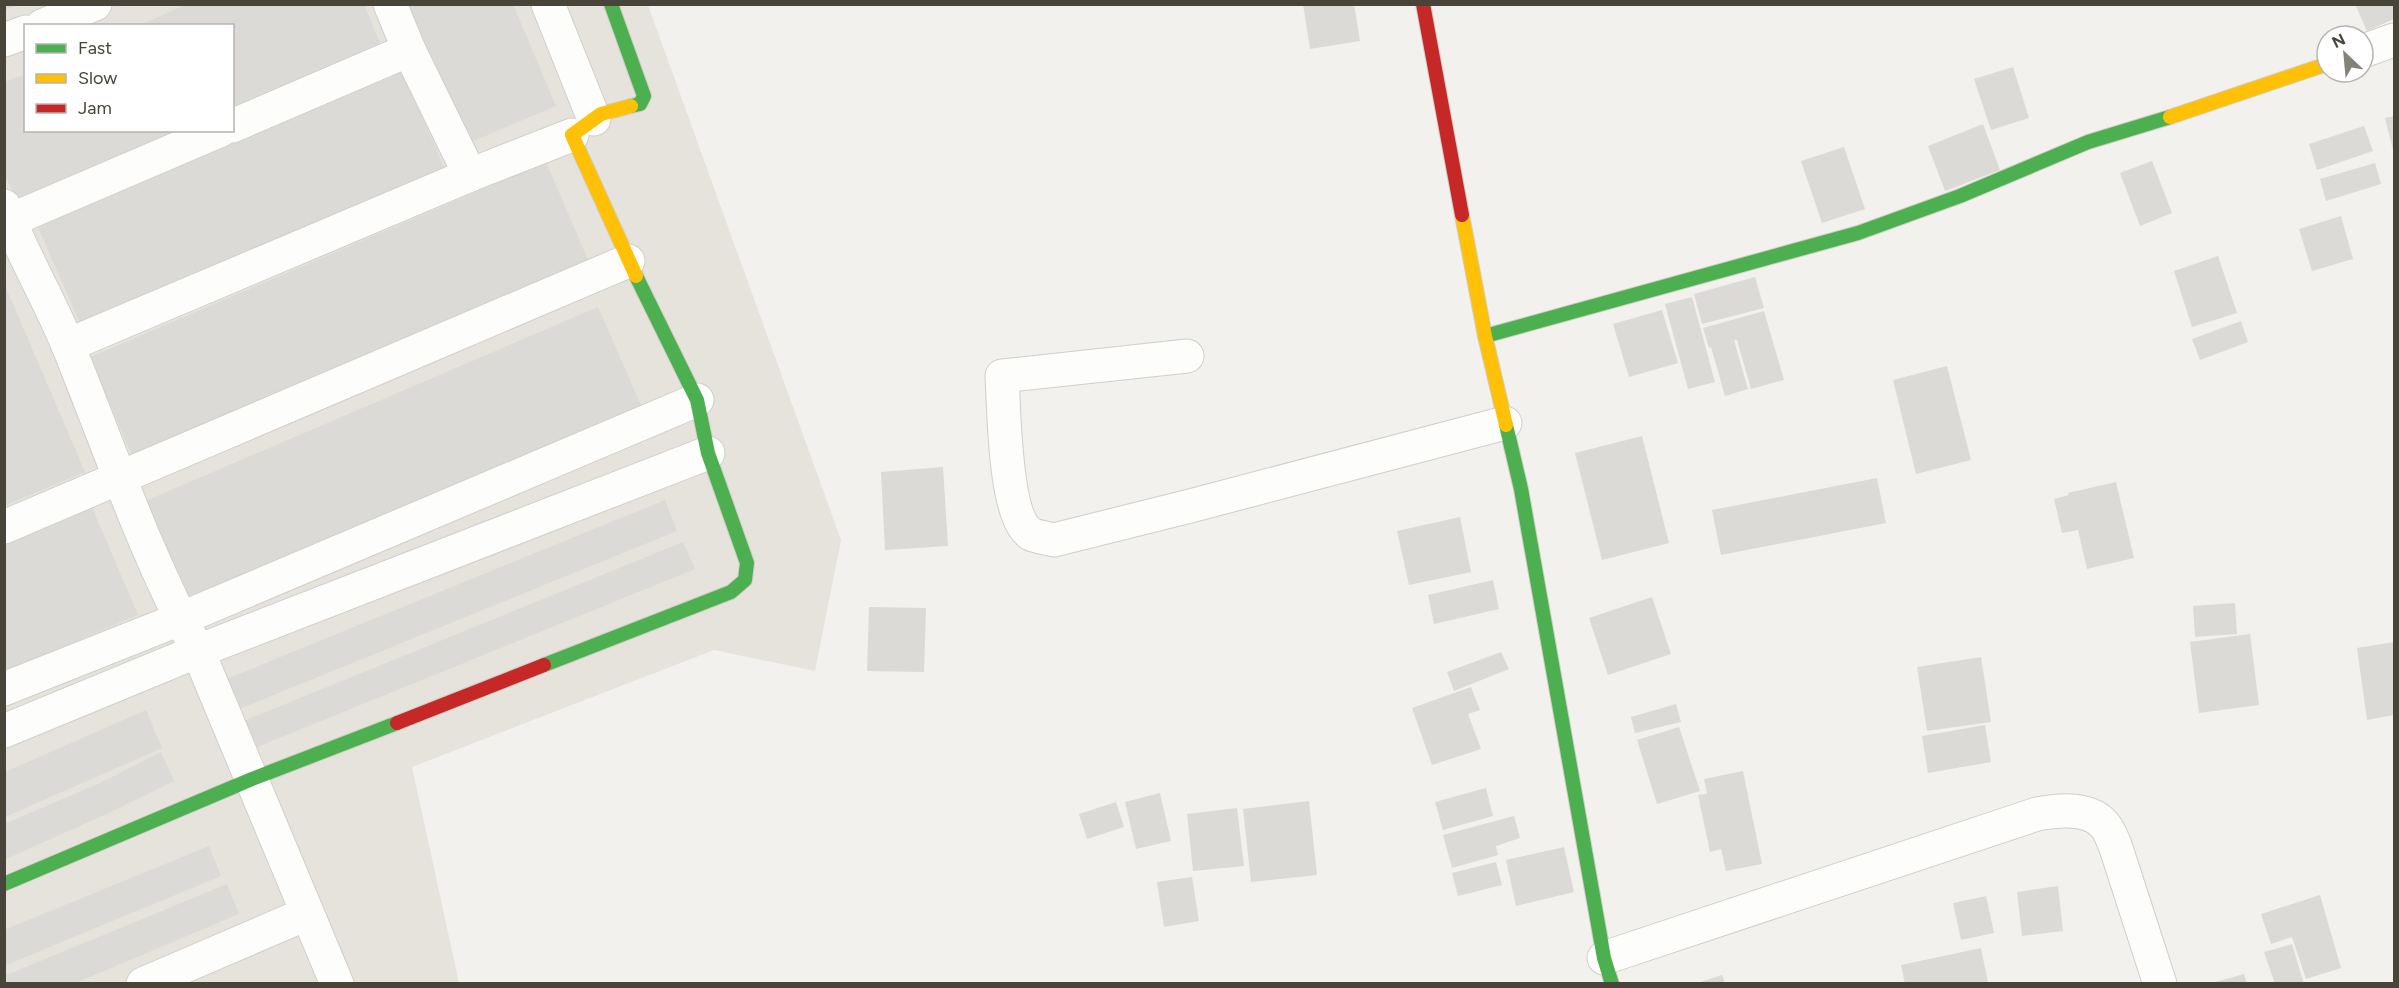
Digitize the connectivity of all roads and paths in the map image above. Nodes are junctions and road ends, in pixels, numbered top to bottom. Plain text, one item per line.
1 (95, 4) edge
2 (390, 4) edge
3 (548, 4) edge
4 (611, 4) edge
5 (1423, 4) edge
6 (47, 24) edge
7 (24, 33) edge
8 (4, 40) edge
9 (2394, 40) edge
10 (2375, 47) edge
11 (409, 50) junction
12 (2315, 68) edge
13 (589, 122) junction
14 (234, 125) edge
15 (216, 132) edge
16 (470, 175) junction
17 (8, 215) edge
18 (628, 261) junction
19 (1485, 336) junction
20 (68, 345) junction
21 (1187, 356) dead end
22 (697, 400) junction
23 (1505, 423) junction
24 (708, 453) junction
25 (120, 478) junction
26 (4, 527) edge
27 (180, 619) junction
28 (198, 651) junction
29 (4, 689) edge
30 (4, 731) edge
31 (252, 779) junction
32 (4, 884) edge
33 (306, 914) junction
34 (1608, 971) edge
35 (143, 984) edge
36 (337, 984) edge
37 (2160, 984) edge

1 - 6 street
2 - 11 street
3 - 13 street
4 - 13 street
5 - 19 street
7 - 8 street
9 - 10 street
11 - 14 street
11 - 16 street
12 - 19 street
13 - 16 street
13 - 18 street
15 - 17 street
16 - 20 street
17 - 20 street
18 - 22 street
18 - 25 street
19 - 23 street
20 - 25 street
21 - 23 street
22 - 24 street
22 - 27 street
23 - 34 street
24 - 28 street
24 - 31 street
25 - 26 street
25 - 27 street
27 - 28 street
27 - 29 street
28 - 30 street
28 - 31 street
31 - 32 street
31 - 33 street
33 - 35 street
33 - 36 street
34 - 37 street

